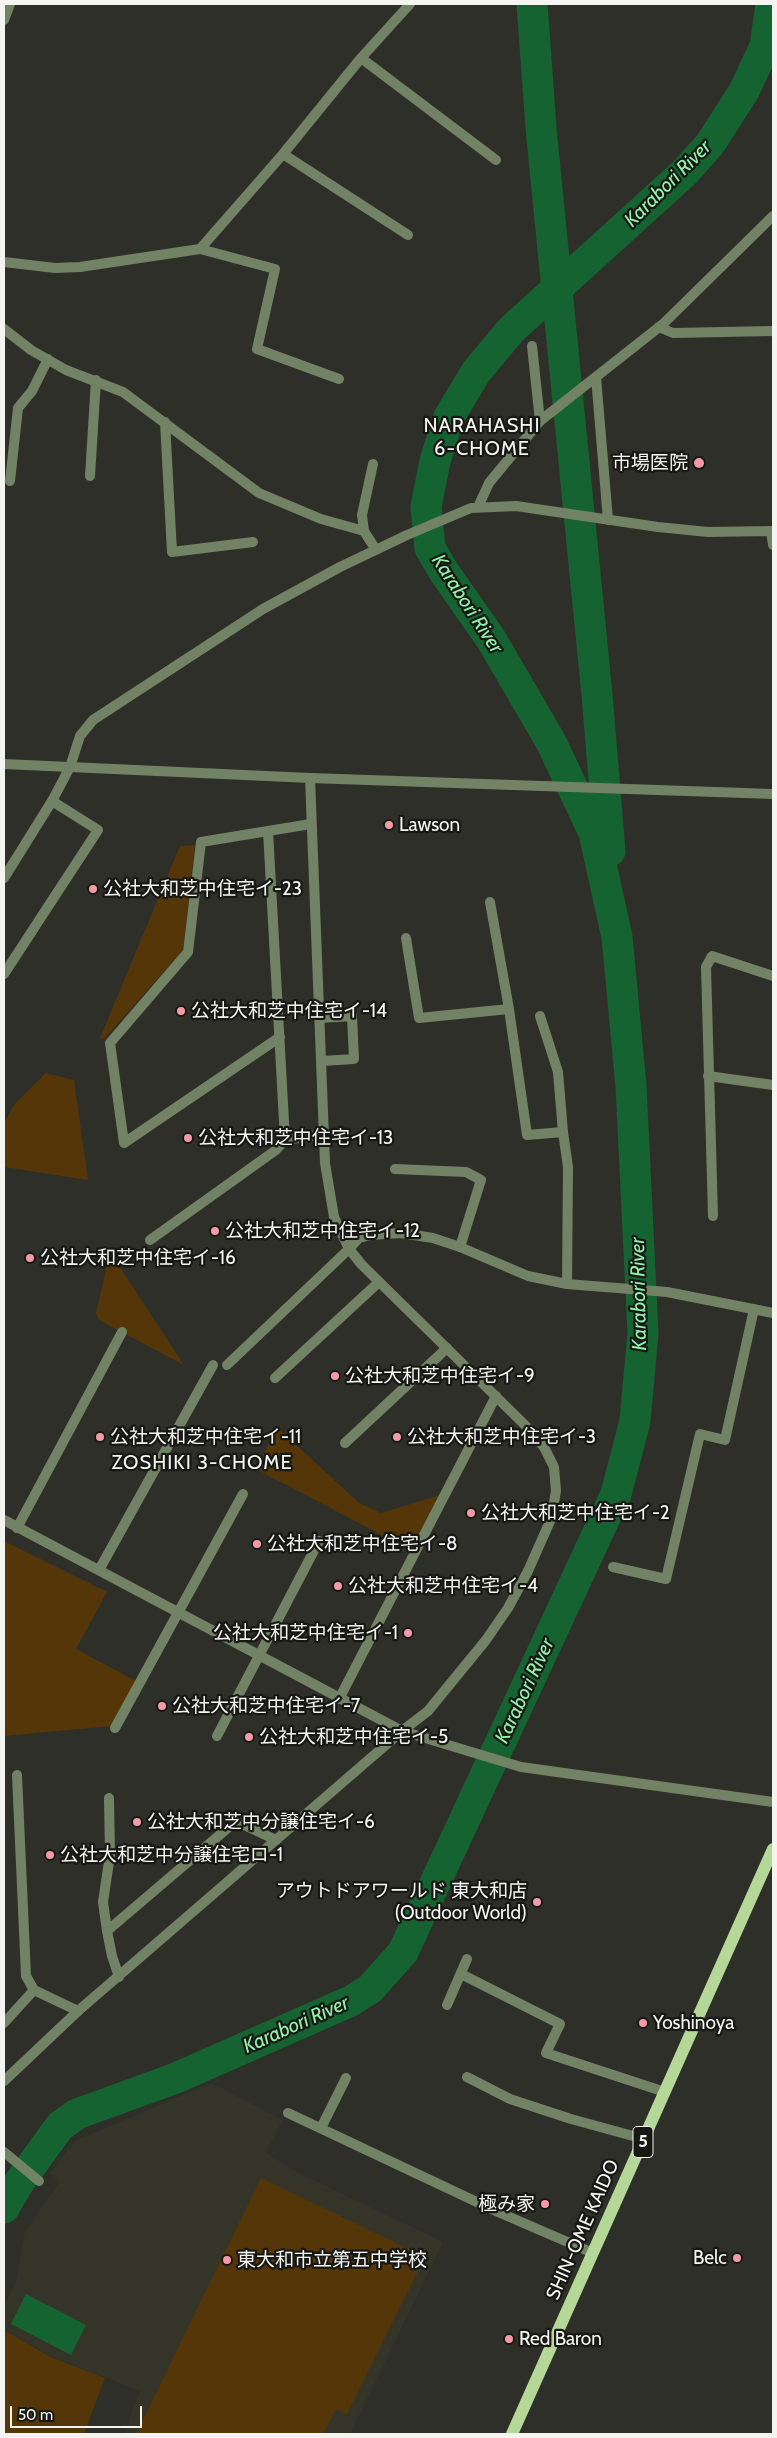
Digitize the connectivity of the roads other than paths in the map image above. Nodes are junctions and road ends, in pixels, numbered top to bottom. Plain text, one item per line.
1 (10, 4) edge
2 (410, 4) edge
3 (4, 20) edge
4 (361, 58) junction
5 (283, 154) junction
6 (496, 160) dead end
7 (773, 216) edge
8 (408, 235) dead end
9 (200, 249) junction
10 (4, 262) edge
11 (659, 327) junction
12 (4, 329) edge
13 (773, 331) edge
14 (532, 346) dead end
15 (48, 360) junction
16 (339, 379) dead end
17 (593, 379) junction
18 (96, 380) junction
19 (543, 418) junction
20 (165, 422) junction
21 (373, 464) dead end
22 (90, 476) dead end
23 (10, 481) dead end
24 (478, 507) junction
25 (607, 520) junction
26 (359, 530) junction
27 (772, 531) edge
28 (253, 542) dead end
29 (773, 545) edge
30 (376, 550) junction
31 (4, 764) edge
32 (70, 767) junction
33 (310, 778) junction
34 (773, 794) edge
35 (52, 801) junction
36 (311, 824) junction
37 (268, 831) junction
38 (4, 878) edge
39 (490, 902) dead end
40 (406, 938) dead end
41 (4, 974) edge
42 (773, 976) edge
43 (509, 1009) junction
44 (540, 1016) dead end
45 (320, 1018) junction
46 (280, 1037) junction
47 (322, 1061) junction
48 (708, 1076) junction
49 (773, 1086) edge
50 (564, 1132) junction
51 (325, 1134) junction
52 (285, 1140) junction
53 (395, 1169) dead end
54 (713, 1216) dead end
55 (150, 1240) dead end
56 (460, 1247) junction
57 (349, 1249) junction
58 (379, 1282) junction
59 (567, 1284) junction
60 (754, 1309) junction
61 (773, 1313) edge
62 (122, 1332) dead end
63 (447, 1348) junction
64 (213, 1365) dead end
65 (227, 1365) dead end
66 (275, 1378) dead end
67 (496, 1396) junction
68 (345, 1443) dead end
69 (242, 1494) dead end
70 (4, 1520) edge
71 (17, 1528) junction
72 (319, 1540) dead end
73 (613, 1567) dead end
74 (99, 1570) junction
75 (178, 1613) junction
76 (258, 1656) junction
77 (339, 1699) junction
78 (115, 1728) dead end
79 (402, 1732) junction
80 (217, 1736) dead end
81 (17, 1775) dead end
82 (109, 1798) dead end
83 (773, 1802) edge
84 (276, 1840) junction
85 (773, 1849) edge
86 (107, 1931) junction
87 (467, 1959) dead end
88 (461, 1974) junction
89 (119, 1977) junction
90 (34, 1990) junction
91 (447, 2004) dead end
92 (78, 2011) junction
93 (4, 2023) edge
94 (346, 2078) dead end
95 (466, 2078) dead end
96 (4, 2081) edge
97 (665, 2092) junction
98 (288, 2113) dead end
99 (321, 2128) junction
100 (644, 2139) junction
101 (4, 2152) edge
102 (39, 2181) dead end
103 (593, 2253) junction
104 (512, 2434) edge

1 - 3 street
2 - 4 street
4 - 5 street
4 - 6 street
5 - 8 street
5 - 9 street
7 - 11 street
9 - 10 street
9 - 16 street
11 - 13 street
11 - 17 street
12 - 15 street
14 - 19 street
15 - 18 street
15 - 23 street
17 - 19 street
17 - 25 street
18 - 20 street
18 - 22 street
19 - 24 street
20 - 26 street
20 - 28 street
21 - 26 street
24 - 25 street
24 - 30 street
25 - 27 street
26 - 30 street
27 - 29 street
30 - 32 street
31 - 32 street
32 - 33 street
32 - 35 street
33 - 34 street
33 - 36 street
35 - 38 street
35 - 41 street
36 - 37 street
36 - 45 street
37 - 46 street
37 - 46 street
39 - 43 street
40 - 43 street
42 - 48 street
43 - 50 street
44 - 50 street
45 - 47 street
45 - 47 street
46 - 52 street
47 - 51 street
48 - 49 street
48 - 54 street
50 - 59 street
51 - 52 street
51 - 57 street
52 - 55 street
53 - 56 street
56 - 57 street
56 - 59 street
57 - 58 street
57 - 65 street
58 - 63 street
58 - 66 street
59 - 60 street
60 - 61 street
60 - 73 street
62 - 71 street
63 - 67 street
63 - 68 street
64 - 74 street
67 - 77 street
67 - 79 street
69 - 75 street
70 - 71 street
71 - 74 street
72 - 76 street
74 - 75 street
75 - 76 street
75 - 78 street
76 - 77 street
76 - 80 street
77 - 79 street
79 - 83 street
79 - 84 street
81 - 90 street
82 - 86 street
84 - 86 street
84 - 89 street
85 - 97 main road, SHIN-OME KAIDO / 5
86 - 89 street
87 - 88 street
88 - 91 street
88 - 97 street
89 - 92 street
90 - 92 street
90 - 93 street
92 - 96 street
94 - 99 street
95 - 100 street
97 - 100 main road, SHIN-OME KAIDO / 5
98 - 99 street
99 - 103 street
100 - 103 main road, SHIN-OME KAIDO / 5
101 - 102 street
103 - 104 main road, SHIN-OME KAIDO / 5

